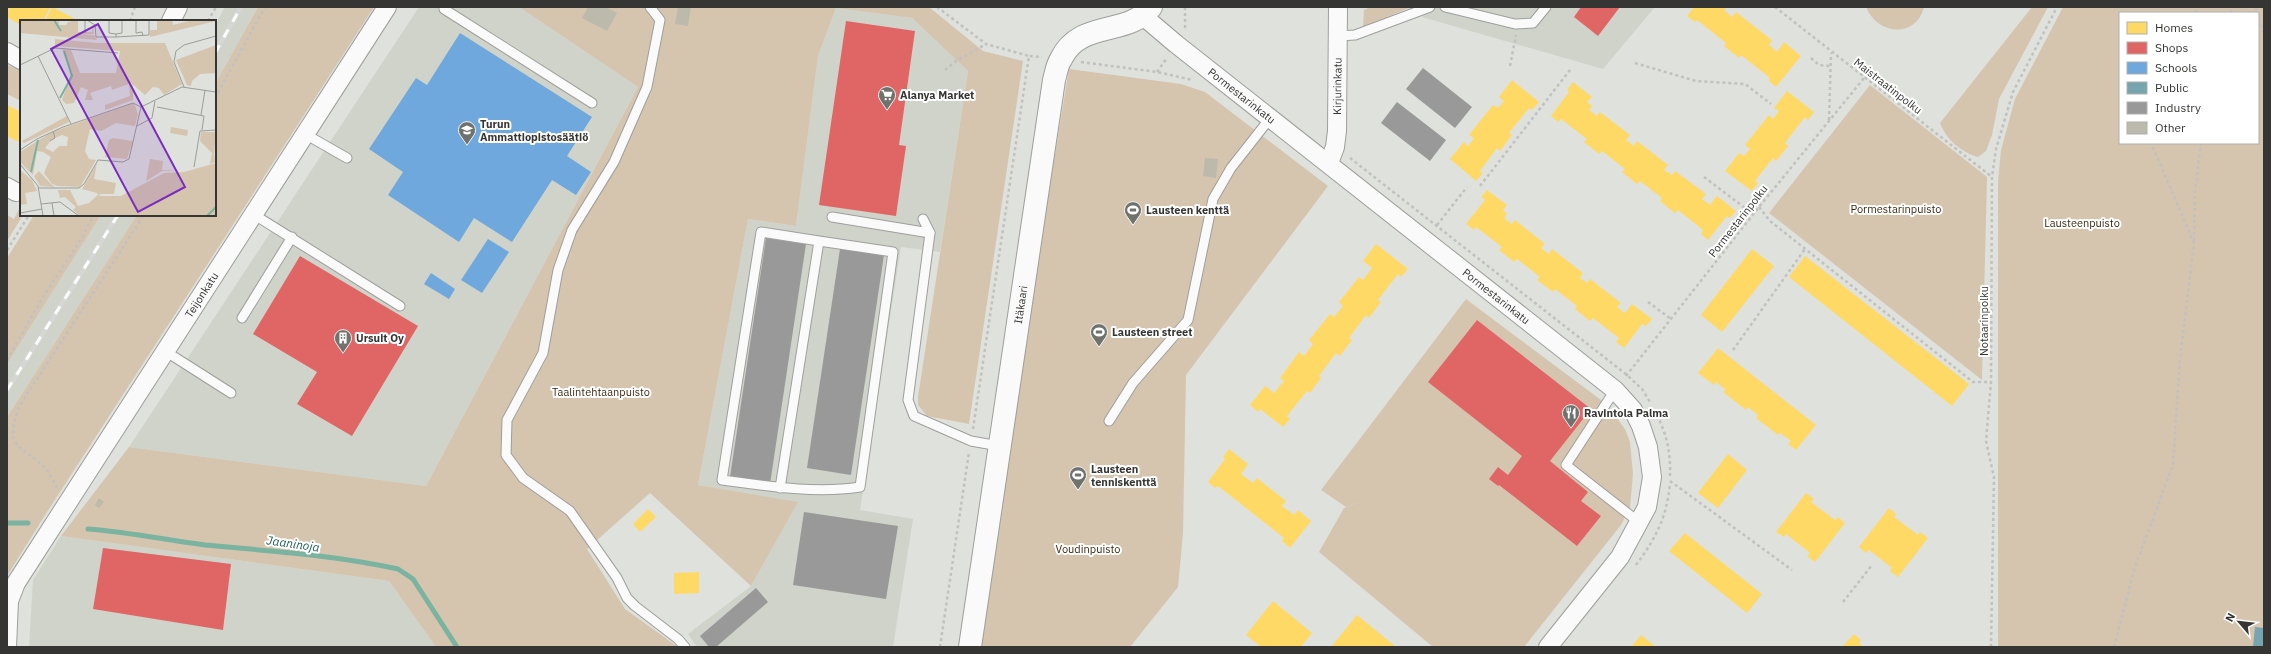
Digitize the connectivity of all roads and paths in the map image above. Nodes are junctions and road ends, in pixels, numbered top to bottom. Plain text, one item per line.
1 (135, 7) edge
2 (178, 7) edge
3 (216, 7) edge
4 (265, 7) edge
5 (387, 7) edge
6 (650, 7) edge
7 (938, 7) edge
8 (1185, 7) edge
9 (1338, 7) edge
10 (1430, 7) edge
11 (1445, 7) edge
12 (1546, 7) edge
13 (1775, 7) edge
14 (2057, 7) edge
15 (444, 10) dead end
16 (1147, 11) edge
17 (130, 20) edge
18 (172, 20) edge
19 (209, 20) edge
20 (2259, 22) edge
21 (1185, 30) dead end
22 (2264, 34) edge
23 (1338, 36) junction
24 (986, 44) junction
25 (7, 52) edge
26 (1831, 52) junction
27 (1029, 56) junction
28 (1048, 58) dead end
29 (1811, 58) dead end
30 (20, 59) edge
31 (1074, 61) dead end
32 (1635, 63) dead end
33 (1830, 66) junction
34 (945, 70) dead end
35 (1570, 70) dead end
36 (1864, 78) junction
37 (1199, 81) dead end
38 (216, 96) edge
39 (592, 103) dead end
40 (1771, 104) dead end
41 (1271, 117) junction
42 (1829, 120) junction
43 (305, 134) junction
44 (2151, 144) edge
45 (2201, 144) edge
46 (347, 158) dead end
47 (1355, 161) dead end
48 (1328, 163) junction
49 (1704, 177) dead end
50 (1992, 177) junction
51 (1480, 186) dead end
52 (1467, 187) dead end
53 (1759, 207) junction
54 (254, 214) junction
55 (1754, 214) junction
56 (28, 216) edge
57 (93, 216) edge
58 (143, 216) edge
59 (832, 217) dead end
60 (923, 219) dead end
61 (1437, 226) junction
62 (930, 233) junction
63 (292, 238) junction
64 (819, 241) junction
65 (2194, 243) junction
66 (1805, 249) junction
67 (7, 250) edge
68 (1648, 302) dead end
69 (400, 306) dead end
70 (242, 318) dead end
71 (1671, 320) junction
72 (1733, 350) dead end
73 (165, 351) junction
74 (7, 360) edge
75 (1627, 375) junction
76 (1992, 382) junction
77 (1615, 390) junction
78 (231, 393) dead end
79 (1109, 421) dead end
80 (971, 441) junction
81 (999, 446) junction
82 (1670, 481) junction
83 (780, 488) junction
84 (66, 504) junction
85 (1640, 523) junction
86 (1872, 565) dead end
87 (1634, 568) dead end
88 (1792, 570) dead end
89 (1843, 602) dead end
90 (7, 647) edge
91 (685, 647) edge
92 (940, 647) edge
93 (970, 647) edge
94 (1548, 647) edge
95 (1991, 647) edge
96 (2114, 647) edge

1 - 17 path
2 - 18 street
3 - 19 path
4 - 38 path
5 - 43 street, Teijonkatu
6 - 91 lane
7 - 24 path
8 - 21 path
9 - 23 street, Kirjurinkatu
10 - 23 lane
11 - 12 lane
13 - 26 path, Maistraatinpolku
14 - 50 path, Notaarinpolku
15 - 39 lane
16 - 41 street, Pormestarinkatu
16 - 81 street, Itäkaari
20 - 22 path
23 - 48 street, Kirjurinkatu
24 - 27 path
24 - 34 path
25 - 30 street
26 - 33 path
26 - 36 path, Maistraatinpolku
27 - 28 path
27 - 80 path
29 - 33 path
31 - 37 path
32 - 40 path
33 - 42 path
35 - 51 path
36 - 42 path, Pormestarinpolku
36 - 50 path, Maistraatinpolku
41 - 48 street, Pormestarinkatu
41 - 79 lane
42 - 53 path, Pormestarinpolku
43 - 46 lane
43 - 54 street, Teijonkatu
44 - 65 path
45 - 65 path
47 - 61 path
48 - 77 street, Pormestarinkatu
49 - 55 path
50 - 76 path, Notaarinpolku
52 - 61 path
53 - 55 path, Pormestarinpolku
53 - 66 path
54 - 63 lane
54 - 73 street, Teijonkatu
55 - 71 path, Pormestarinpolku
56 - 67 path
57 - 74 path
58 - 84 path
59 - 62 lane
60 - 62 lane
61 - 75 path
62 - 80 lane
63 - 69 lane
63 - 70 lane
64 - 83 lane
64 - 83 lane
64 - 83 lane
65 - 96 path
66 - 72 path
66 - 76 path
68 - 71 path
71 - 75 path, Pormestarinpolku
73 - 78 lane
73 - 84 street, Teijonkatu
75 - 82 path
76 - 95 path, Notaarinpolku
77 - 85 street, Pormestarinkatu
77 - 85 lane
80 - 81 lane
80 - 92 path
81 - 93 street, Itäkaari
82 - 87 path
82 - 88 path
84 - 90 street, Teijonkatu
85 - 94 street, Pormestarinkatu
86 - 89 path

